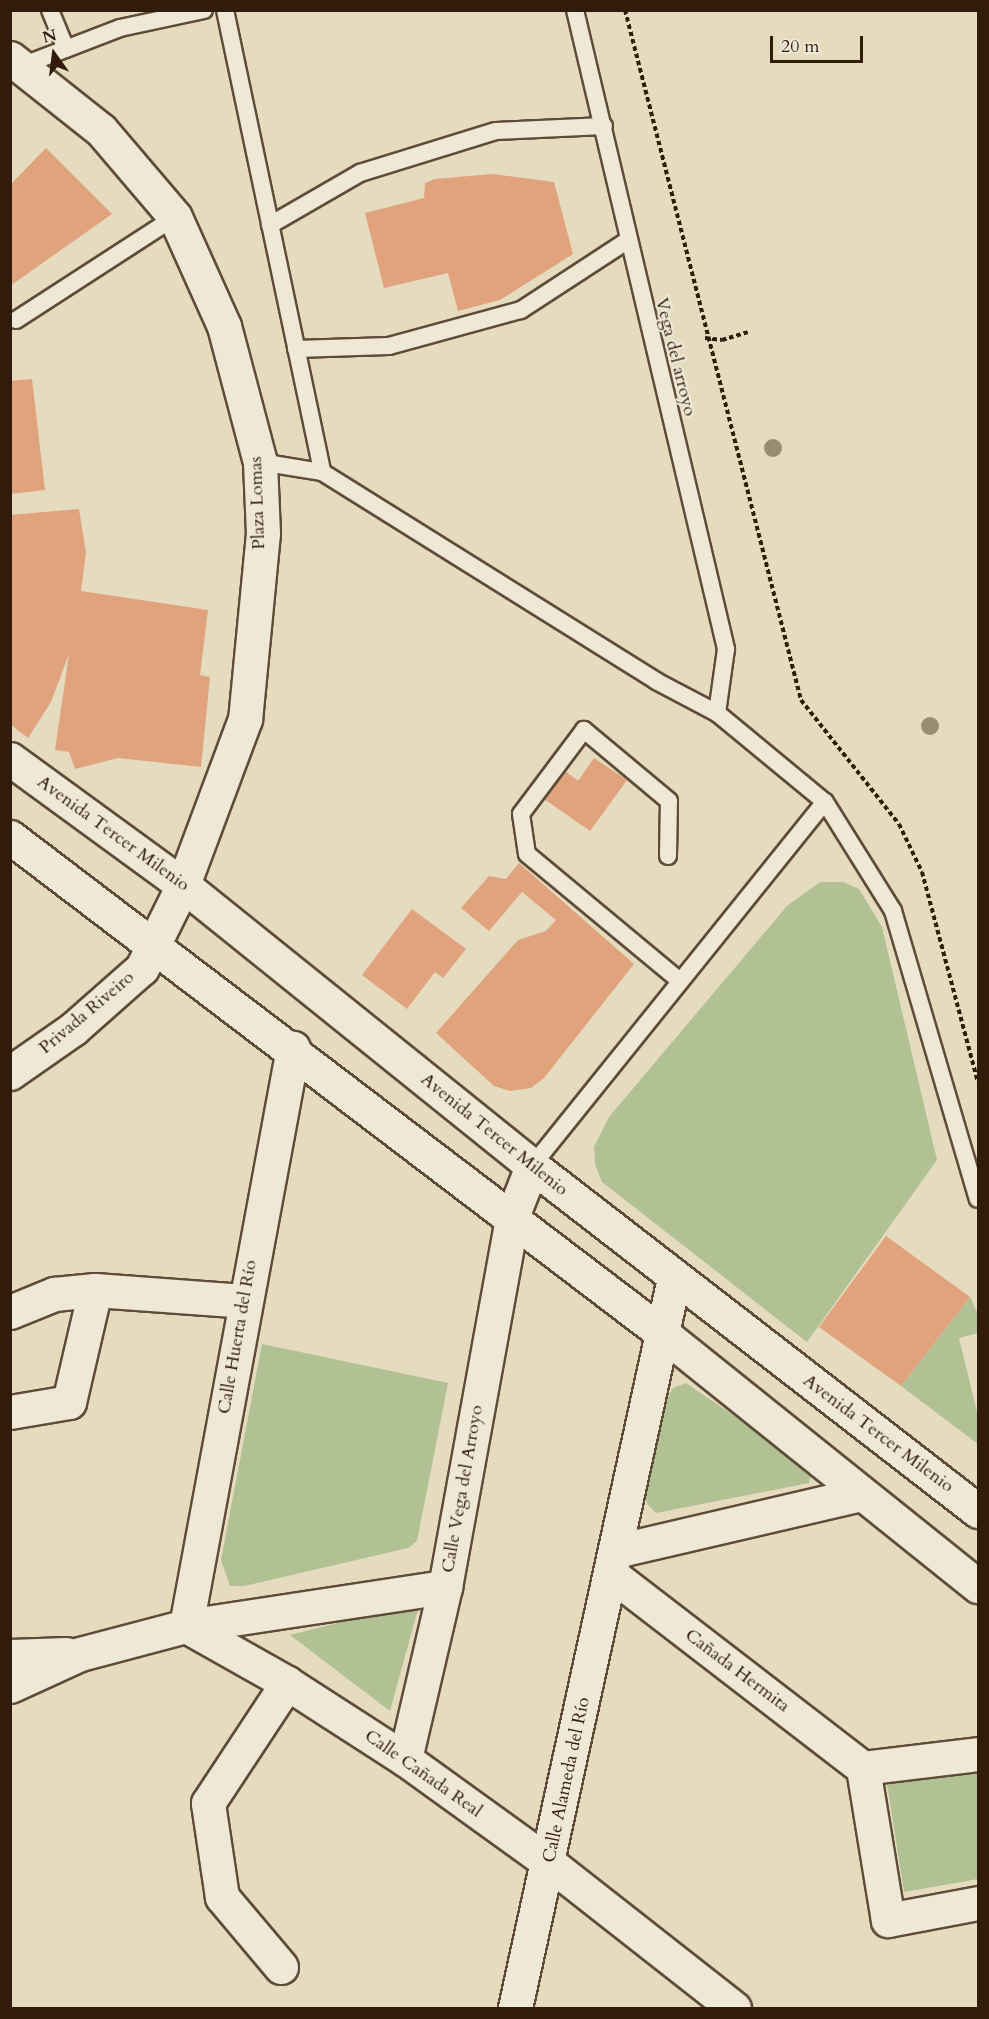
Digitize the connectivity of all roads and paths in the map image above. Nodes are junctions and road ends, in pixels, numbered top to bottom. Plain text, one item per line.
1 (50, 10) edge
2 (204, 10) edge
3 (225, 10) edge
4 (575, 10) edge
5 (625, 10) edge
6 (66, 48) junction
7 (17, 62) edge
8 (604, 126) junction
9 (175, 218) junction
10 (270, 225) junction
11 (627, 241) junction
12 (16, 320) dead end
13 (748, 332) dead end
14 (705, 338) junction
15 (296, 349) junction
16 (260, 462) junction
17 (322, 472) junction
18 (717, 713) junction
19 (10, 759) edge
20 (825, 802) junction
21 (10, 837) edge
22 (668, 856) dead end
23 (183, 885) junction
24 (153, 944) junction
25 (680, 981) junction
26 (293, 1048) junction
27 (10, 1074) edge
28 (978, 1083) edge
29 (532, 1166) junction
30 (978, 1199) edge
31 (512, 1217) junction
32 (674, 1278) junction
33 (95, 1290) junction
34 (244, 1301) junction
35 (10, 1312) edge
36 (662, 1333) junction
37 (10, 1412) edge
38 (861, 1494) junction
39 (978, 1511) edge
40 (613, 1563) junction
41 (978, 1586) edge
42 (445, 1587) junction
43 (186, 1626) junction
44 (80, 1654) junction
45 (10, 1656) edge
46 (287, 1683) junction
47 (10, 1686) edge
48 (978, 1754) edge
49 (405, 1759) junction
50 (863, 1768) junction
51 (549, 1863) junction
52 (978, 1903) edge
53 (281, 1967) dead end
54 (515, 2008) edge
55 (734, 2008) edge

1 - 6 lane
2 - 6 lane
3 - 10 lane
4 - 8 lane, Vega del arroyo
5 - 14 path
6 - 7 lane
7 - 9 street, Plaza Lomas
8 - 10 lane
8 - 11 lane, Vega del arroyo
9 - 12 lane
9 - 16 street, Plaza Lomas
10 - 15 lane
11 - 15 lane
11 - 18 lane, Vega del arroyo
13 - 14 path
14 - 28 path
15 - 17 lane
16 - 17 lane
16 - 23 street, Plaza Lomas
17 - 18 lane
18 - 20 lane
19 - 23 street, Avenida Tercer Milenio
20 - 25 lane
20 - 30 lane
21 - 24 street
22 - 25 lane
23 - 24 street, Plaza Lomas
23 - 29 street, Avenida Tercer Milenio
24 - 26 street
24 - 27 street, Privada Riveiro
25 - 29 lane
26 - 31 street
26 - 34 street, Calle Huerta del Río
29 - 31 street, Calle Vega del Arroyo
29 - 32 street, Avenida Tercer Milenio
31 - 36 street
31 - 42 street, Calle Vega del Arroyo
32 - 36 street, Calle Alameda del Río
32 - 39 street, Avenida Tercer Milenio
33 - 34 street
33 - 35 street
33 - 37 street
34 - 43 street, Calle Huerta del Río
36 - 38 street
36 - 40 street, Calle Alameda del Río
38 - 40 street
38 - 41 street
40 - 50 street, Cañada Hermita
40 - 51 street, Calle Alameda del Río
42 - 43 street
42 - 49 street, Calle Vega del Arroyo
43 - 44 street
43 - 46 street, Calle Cañada Real
44 - 45 street
44 - 47 street
46 - 49 street, Calle Cañada Real
46 - 53 street
48 - 50 street
49 - 51 street, Calle Cañada Real
50 - 52 street
51 - 54 street, Calle Alameda del Río
51 - 55 street, Calle Cañada Real

